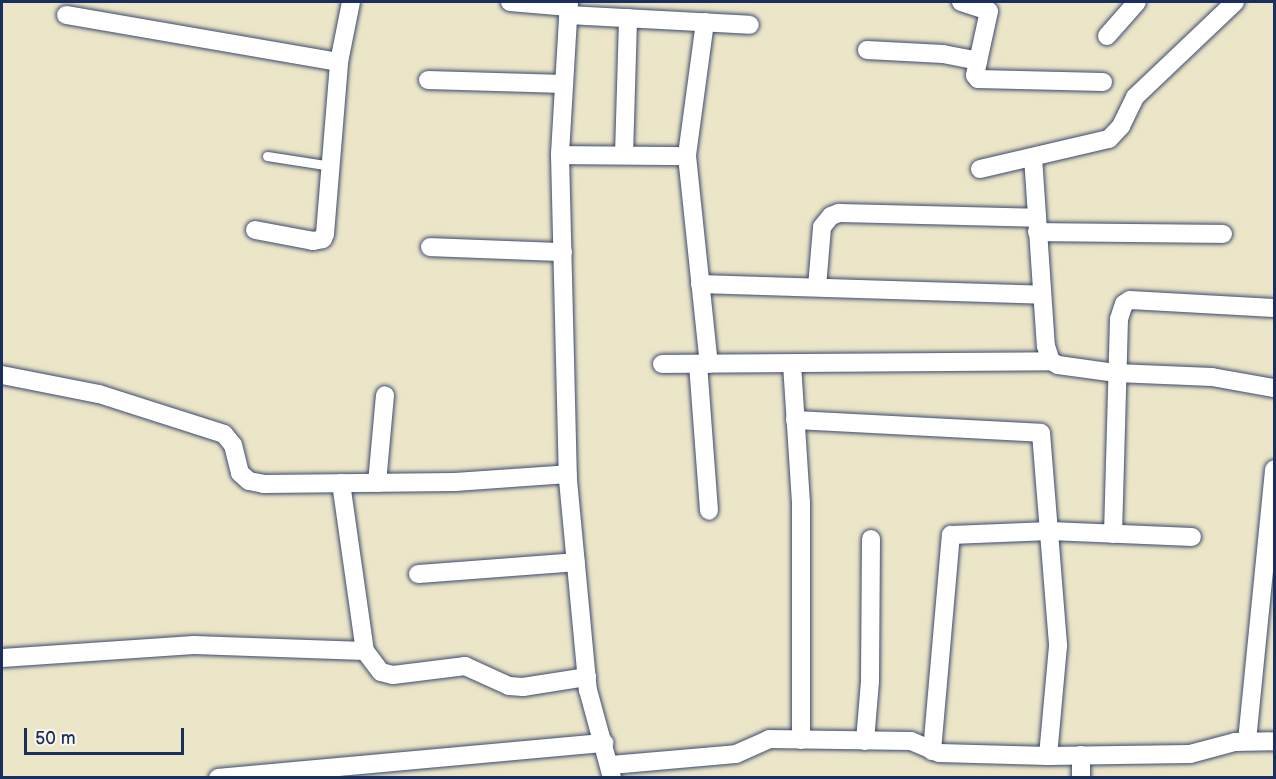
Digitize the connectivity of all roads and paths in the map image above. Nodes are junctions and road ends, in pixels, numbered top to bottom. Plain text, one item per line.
1 (351, 2) edge
2 (510, 2) edge
3 (961, 2) edge
4 (1137, 2) edge
5 (1234, 2) edge
6 (569, 8) edge
7 (66, 15) dead end
8 (628, 18) junction
9 (705, 22) junction
10 (750, 25) dead end
11 (1107, 36) dead end
12 (867, 50) dead end
13 (978, 61) junction
14 (339, 62) junction
15 (428, 80) dead end
16 (1103, 82) dead end
17 (564, 84) junction
18 (560, 155) junction
19 (624, 155) junction
20 (267, 156) dead end
21 (687, 156) junction
22 (1033, 157) junction
23 (331, 166) junction
24 (980, 169) dead end
25 (1037, 225) junction
26 (255, 230) dead end
27 (1223, 234) dead end
28 (430, 247) dead end
29 (563, 252) junction
30 (700, 284) junction
31 (817, 287) junction
32 (1042, 295) junction
33 (1275, 308) edge
34 (1051, 361) junction
35 (662, 364) dead end
36 (703, 364) junction
37 (792, 364) junction
38 (1116, 373) junction
39 (2, 375) edge
40 (1275, 388) edge
41 (385, 395) dead end
42 (795, 420) junction
43 (1275, 469) edge
44 (568, 474) junction
45 (341, 483) junction
46 (377, 483) junction
47 (709, 511) dead end
48 (1050, 531) junction
49 (1113, 534) junction
50 (1192, 537) dead end
51 (871, 539) dead end
52 (576, 562) junction
53 (418, 574) dead end
54 (365, 651) junction
55 (2, 658) edge
56 (587, 677) junction
57 (801, 740) junction
58 (865, 741) junction
59 (1247, 741) junction
60 (1275, 741) edge
61 (604, 742) junction
62 (932, 751) junction
63 (1081, 755) junction
64 (1048, 756) junction
65 (612, 771) edge
66 (218, 777) edge
67 (1081, 777) edge

1 - 14 street
2 - 6 street
3 - 13 street
4 - 11 street
5 - 22 street
6 - 8 street
6 - 17 street
7 - 14 street
8 - 9 street
8 - 19 street
9 - 10 street
9 - 21 street
12 - 13 street
13 - 16 street
14 - 23 street
15 - 17 street
17 - 18 street
18 - 19 street
18 - 29 street
19 - 21 street
20 - 23 lane
21 - 30 street
22 - 24 street
22 - 25 street
23 - 26 street
25 - 27 street
25 - 31 street
25 - 32 street
28 - 29 street
29 - 44 street
30 - 31 street
30 - 36 street
31 - 32 street
32 - 34 street
33 - 38 street
34 - 37 street
34 - 38 street
35 - 36 street
36 - 37 street
36 - 47 street
37 - 42 street
38 - 40 street
38 - 49 street
39 - 45 street
41 - 46 street
42 - 48 street
42 - 57 street
43 - 59 street
44 - 46 street
44 - 52 street
45 - 46 street
45 - 54 street
48 - 49 street
48 - 62 street
48 - 64 street
49 - 50 street
51 - 58 street
52 - 53 street
52 - 56 street
54 - 55 street
54 - 56 street
56 - 61 street
57 - 58 street
57 - 65 street
58 - 62 street
59 - 60 street
59 - 63 street
61 - 65 street
61 - 66 street
62 - 64 street
63 - 64 street
63 - 67 street

